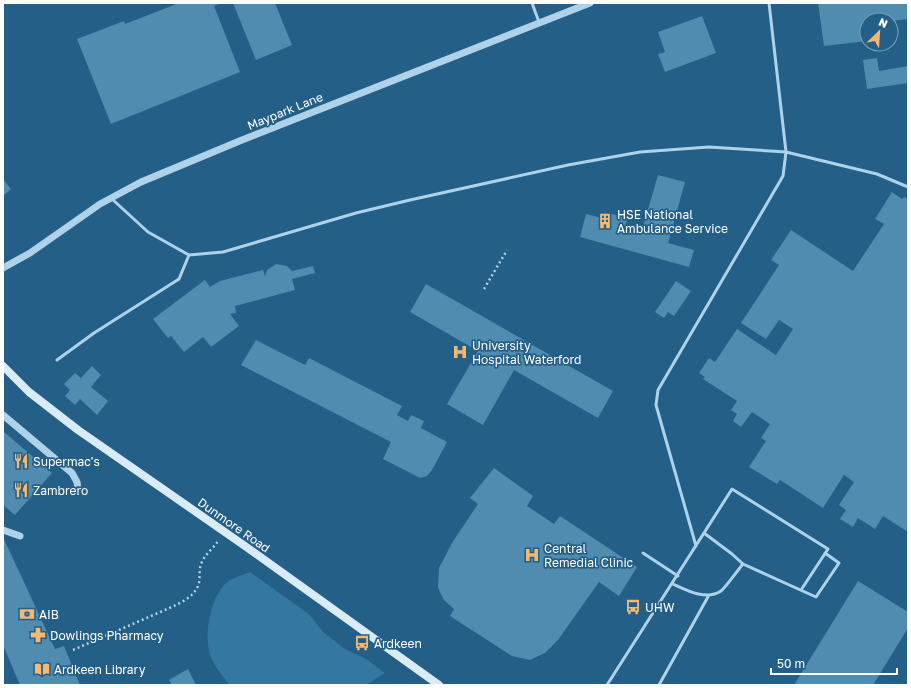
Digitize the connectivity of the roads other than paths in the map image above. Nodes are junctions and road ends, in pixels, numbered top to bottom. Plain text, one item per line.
1 (532, 3) edge
2 (590, 3) edge
3 (769, 3) edge
4 (539, 23) junction
5 (786, 152) junction
6 (908, 187) edge
7 (110, 198) junction
8 (189, 255) junction
9 (3, 268) edge
10 (57, 360) dead end
11 (3, 366) edge
12 (3, 374) edge
13 (18, 382) junction
14 (3, 415) edge
15 (78, 489) dead end
16 (3, 530) edge
17 (704, 533) junction
18 (20, 536) dead end
19 (696, 546) junction
20 (643, 553) dead end
21 (825, 553) junction
22 (743, 564) junction
23 (678, 576) junction
24 (673, 584) junction
25 (801, 590) junction
26 (710, 595) junction
27 (439, 685) edge
28 (607, 685) edge
29 (658, 685) edge

1 - 4 lane
2 - 4 street, Maypark Lane
3 - 5 lane
4 - 7 street, Maypark Lane
5 - 6 lane
5 - 8 lane
5 - 19 lane
7 - 8 lane
7 - 9 street, Maypark Lane
8 - 10 lane
11 - 13 main road, Dunmore Road
12 - 13 main road, Dunmore Road
13 - 27 main road, Dunmore Road
14 - 15 street
16 - 18 street
17 - 19 lane
17 - 21 lane
17 - 22 lane
19 - 23 lane
20 - 23 lane
21 - 25 lane
21 - 25 lane
22 - 25 lane
22 - 26 lane
23 - 24 lane
24 - 26 lane
24 - 28 lane
26 - 29 lane

